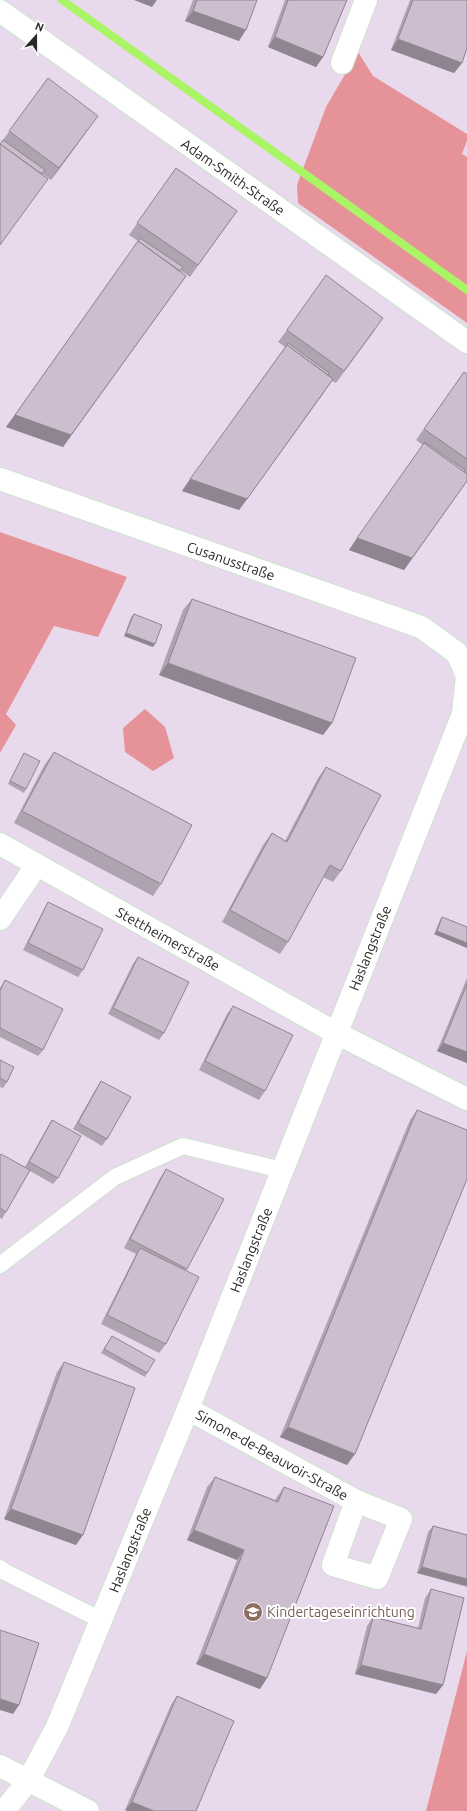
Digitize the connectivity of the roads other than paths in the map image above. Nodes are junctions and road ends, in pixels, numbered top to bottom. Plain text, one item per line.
1 (366, 0) edge
2 (0, 11) edge
3 (342, 63) dead end
4 (467, 342) edge
5 (0, 479) edge
6 (457, 653) joint
7 (0, 844) edge
8 (36, 866) junction
9 (0, 919) edge
10 (336, 1033) junction
11 (467, 1099) edge
12 (282, 1170) junction
13 (0, 1265) edge
14 (188, 1409) junction
15 (356, 1501) dead end
16 (0, 1568) edge
17 (101, 1620) junction
18 (0, 1766) edge
19 (28, 1781) junction
20 (4, 1811) edge
21 (88, 1811) edge

1 - 3 street
2 - 4 street, Adam-Smith-Straße
5 - 6 street, Cusanusstraße
6 - 10 street, Haslangstraße
7 - 8 street, Stettheimerstraße
8 - 9 street
8 - 10 street, Stettheimerstraße
10 - 11 street, Stettheimerstraße
10 - 12 street, Haslangstraße
12 - 13 lane
12 - 14 street, Haslangstraße
14 - 15 street, Simone-de-Beauvoir-Straße
14 - 17 street, Haslangstraße
16 - 17 lane
17 - 19 street, Haslangstraße
18 - 19 street
19 - 20 street, Haslangstraße
19 - 21 street

